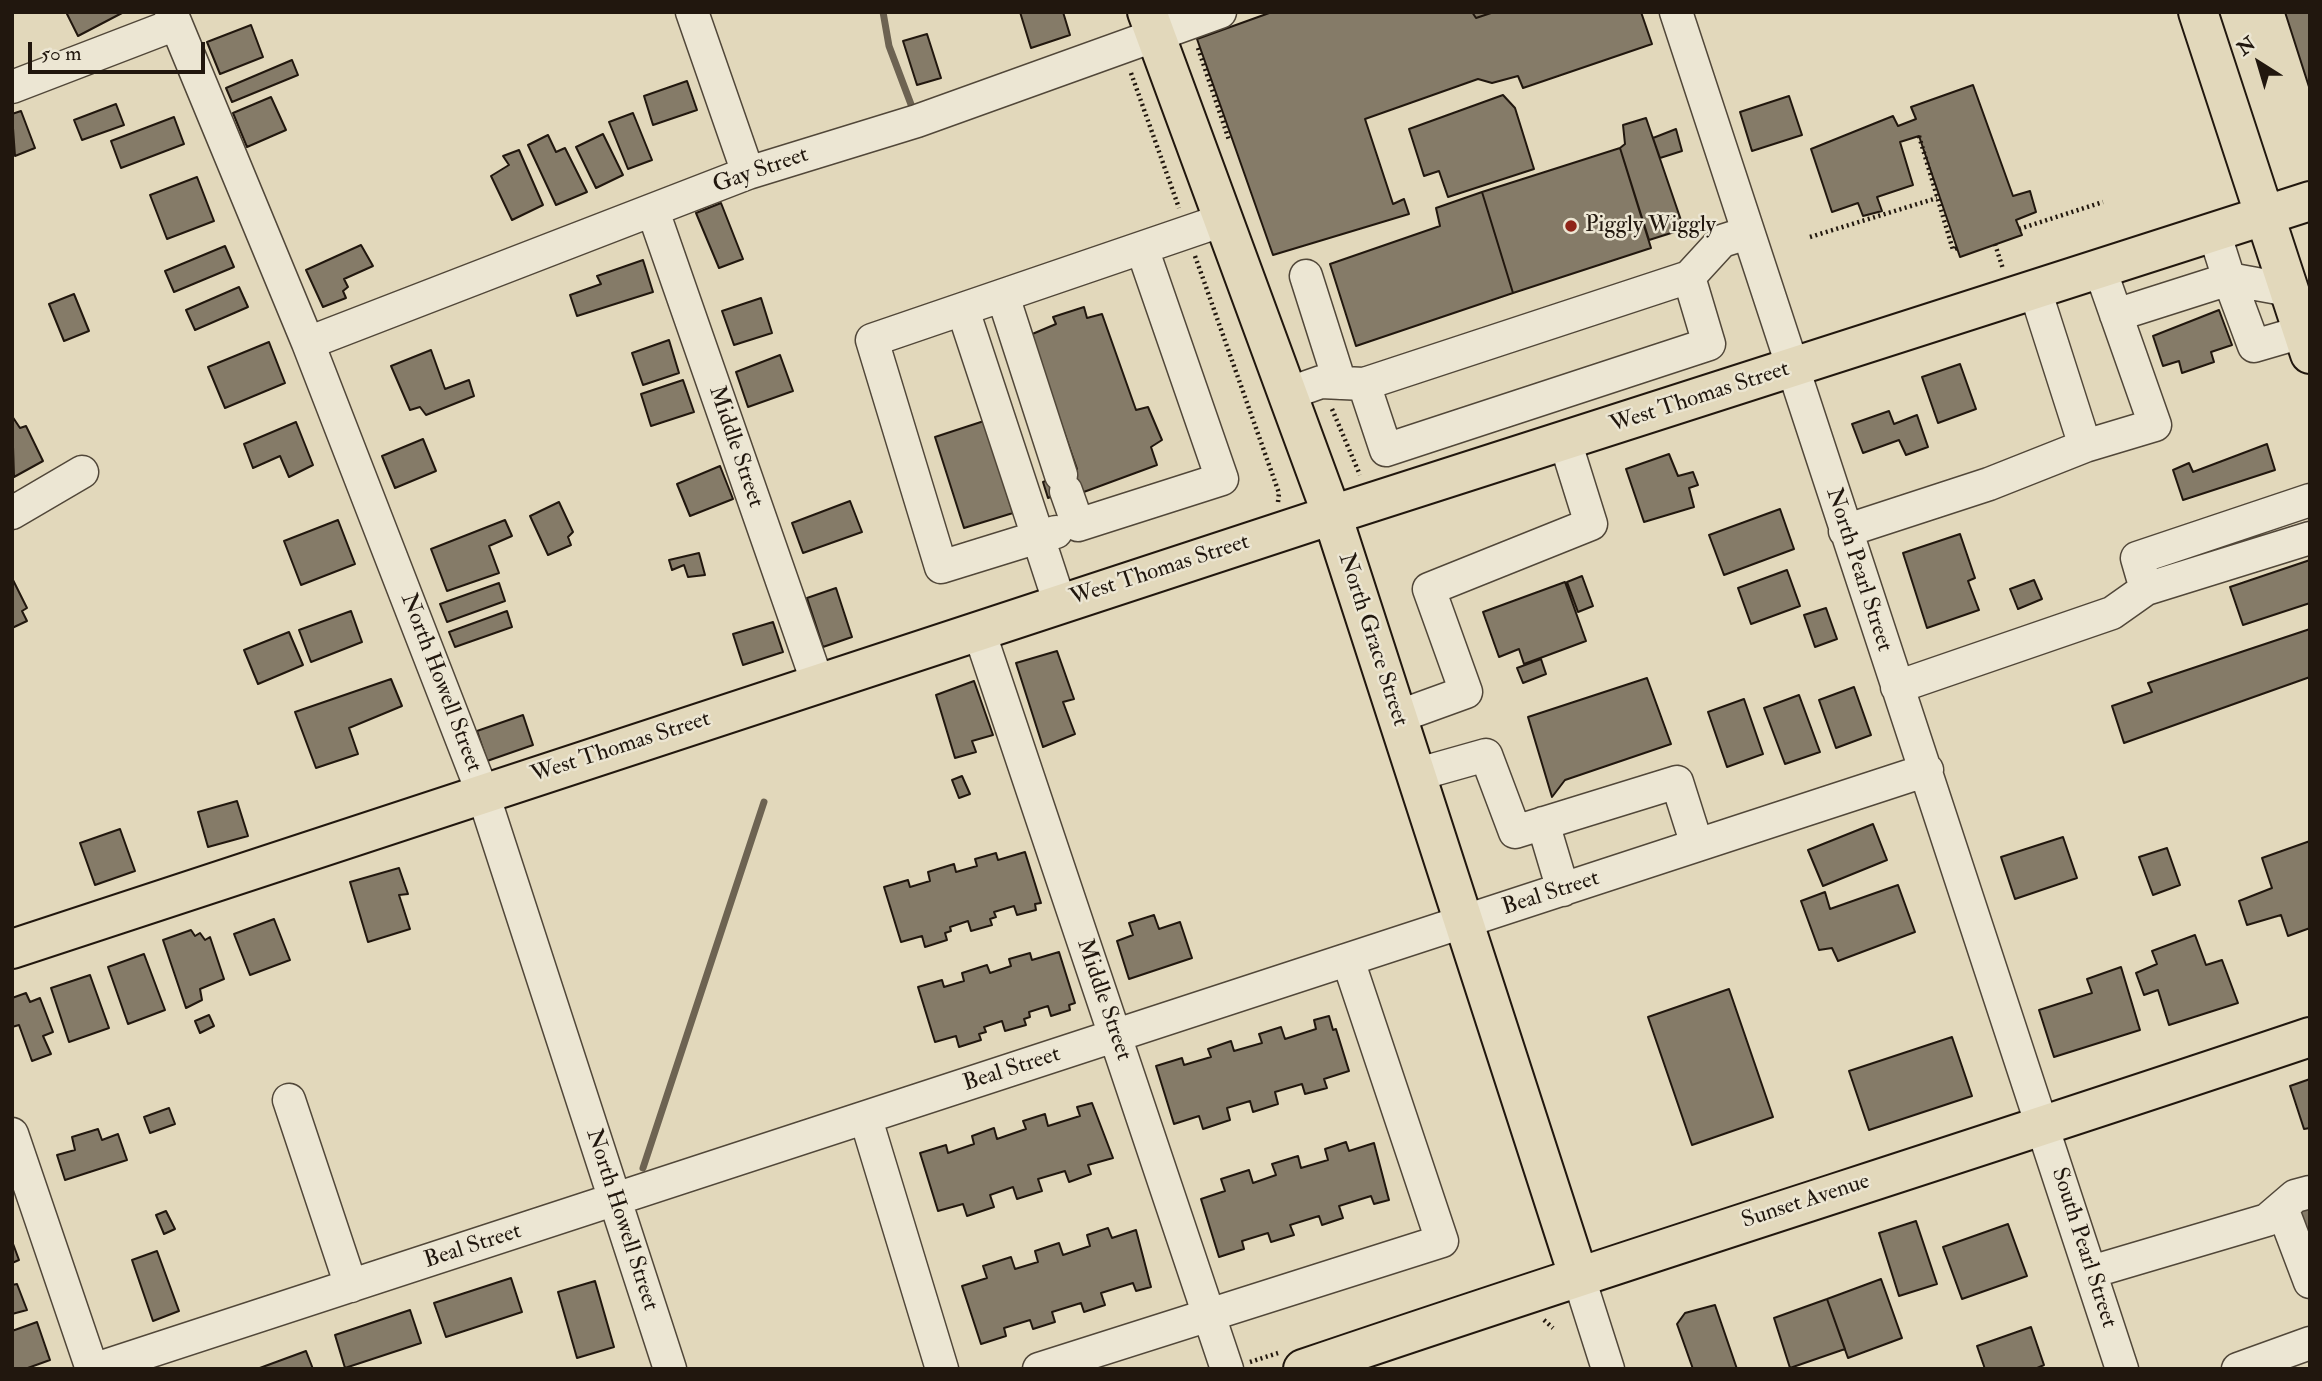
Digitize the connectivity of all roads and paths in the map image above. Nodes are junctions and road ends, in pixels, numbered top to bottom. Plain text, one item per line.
1 (692, 12) edge
2 (1220, 12) edge
3 (1675, 12) edge
4 (2198, 12) edge
5 (173, 18) edge
6 (1151, 24) edge
7 (1196, 40) dead end
8 (12, 87) edge
9 (1919, 136) dead end
10 (1231, 144) dead end
11 (748, 173) junction
12 (1937, 198) junction
13 (2310, 201) edge
14 (2103, 202) dead end
15 (653, 211) junction
16 (2264, 215) junction
17 (1223, 220) junction
18 (2019, 229) dead end
19 (2214, 232) junction
20 (1747, 233) junction
21 (1810, 237) dead end
22 (1995, 244) dead end
23 (1142, 248) junction
24 (1957, 248) dead end
25 (2154, 251) junction
26 (2100, 269) junction
27 (2003, 270) junction
28 (1990, 274) dead end
29 (1306, 276) dead end
30 (1689, 277) junction
31 (2025, 278) junction
32 (2229, 279) junction
33 (2289, 290) junction
34 (1003, 296) junction
35 (2169, 298) junction
36 (963, 310) junction
37 (2116, 315) junction
38 (308, 343) junction
39 (2306, 343) edge
40 (1709, 344) junction
41 (1791, 369) junction
42 (1328, 386) junction
43 (1725, 390) junction
44 (1517, 407) junction
45 (1549, 446) junction
46 (2085, 446) junction
47 (82, 472) dead end
48 (1360, 475) dead end
49 (2310, 500) edge
50 (12, 513) edge
51 (1332, 515) junction
52 (1078, 526) junction
53 (1845, 531) junction
54 (1038, 537) junction
55 (2310, 538) edge
56 (2146, 589) junction
57 (1060, 604) junction
58 (979, 631) junction
59 (818, 684) junction
60 (1897, 687) junction
61 (1396, 717) junction
62 (1927, 770) junction
63 (1415, 775) junction
64 (484, 794) junction
65 (1543, 823) junction
66 (1698, 845) junction
67 (1563, 890) junction
68 (1462, 923) junction
69 (12, 948) edge
70 (1349, 960) junction
71 (1115, 1037) junction
72 (2310, 1037) edge
73 (289, 1100) dead end
74 (866, 1119) junction
75 (2043, 1127) junction
76 (12, 1134) edge
77 (2310, 1192) edge
78 (615, 1201) junction
79 (2282, 1208) junction
80 (2091, 1272) junction
81 (1578, 1275) junction
82 (2310, 1282) edge
83 (351, 1286) junction
84 (1209, 1315) junction
85 (2310, 1343) edge
86 (2258, 1365) edge
87 (94, 1369) edge
88 (670, 1369) edge
89 (942, 1369) edge
90 (1039, 1369) edge
91 (1227, 1369) edge
92 (1303, 1369) edge
93 (1608, 1369) edge
94 (2122, 1369) edge

1 - 11 street
2 - 6 street, Gay Street
3 - 20 street, North Pearl Street
4 - 16 main road
5 - 8 street
5 - 38 street, North Howell Street
6 - 11 street, Gay Street
6 - 17 main road, North Grace Street
7 - 10 path
9 - 12 path
11 - 15 street, Gay Street
12 - 21 path
12 - 24 path
13 - 16 main road, West Thomas Street
14 - 18 path
15 - 38 street, Gay Street
15 - 59 street, Middle Street
16 - 19 main road, West Thomas Street
16 - 33 main road
17 - 23 street
17 - 42 main road, North Grace Street
19 - 25 main road, West Thomas Street
19 - 32 street
20 - 30 street
20 - 41 street, North Pearl Street
22 - 27 path
23 - 34 street
23 - 52 street
25 - 26 main road, West Thomas Street
25 - 35 street
26 - 31 main road, West Thomas Street
26 - 37 street
27 - 28 path
27 - 31 path
29 - 42 street
30 - 40 street
30 - 42 street
31 - 41 main road, West Thomas Street
31 - 46 street
32 - 33 street
32 - 35 street
32 - 39 street
33 - 39 main road
34 - 36 street
34 - 52 street
35 - 37 street
36 - 54 street
36 - 54 street
37 - 46 street
38 - 64 street, North Howell Street
40 - 43 street
40 - 44 street
41 - 43 main road, West Thomas Street
41 - 53 street, North Pearl Street
42 - 44 street
42 - 48 path
42 - 51 main road, North Grace Street
43 - 45 main road, West Thomas Street
44 - 45 street
45 - 51 main road, West Thomas Street
45 - 61 street
46 - 53 street
47 - 50 street
49 - 56 street
51 - 57 main road, West Thomas Street
51 - 61 main road, North Grace Street
52 - 54 street
53 - 60 street, North Pearl Street
54 - 57 street
55 - 56 street
56 - 60 street
57 - 58 main road, West Thomas Street
58 - 59 main road, West Thomas Street
58 - 71 street, Middle Street
59 - 64 main road, West Thomas Street
60 - 62 street, North Pearl Street
61 - 63 main road, North Grace Street
62 - 66 street, Beal Street
62 - 75 street, North Pearl Street
63 - 65 street
63 - 68 main road, North Grace Street
64 - 69 main road, West Thomas Street
64 - 78 street, North Howell Street
65 - 66 street
65 - 67 street
66 - 67 street, Beal Street
67 - 68 street, Beal Street
68 - 70 street, Beal Street
68 - 81 main road, North Grace Street
70 - 71 street, Beal Street
70 - 84 street
71 - 74 street, Beal Street
71 - 84 street, Middle Street
72 - 75 main road, Sunset Avenue
73 - 83 street
74 - 78 street, Beal Street
74 - 89 street
75 - 80 street, South Pearl Street
75 - 81 main road, Sunset Avenue
76 - 87 street
77 - 79 street
78 - 83 street, Beal Street
78 - 88 street, North Howell Street
79 - 80 street
79 - 82 street
80 - 94 street, South Pearl Street
81 - 92 main road, Sunset Avenue
81 - 93 street
83 - 87 street, Beal Street
84 - 90 street
84 - 91 street, Middle Street
85 - 86 street

